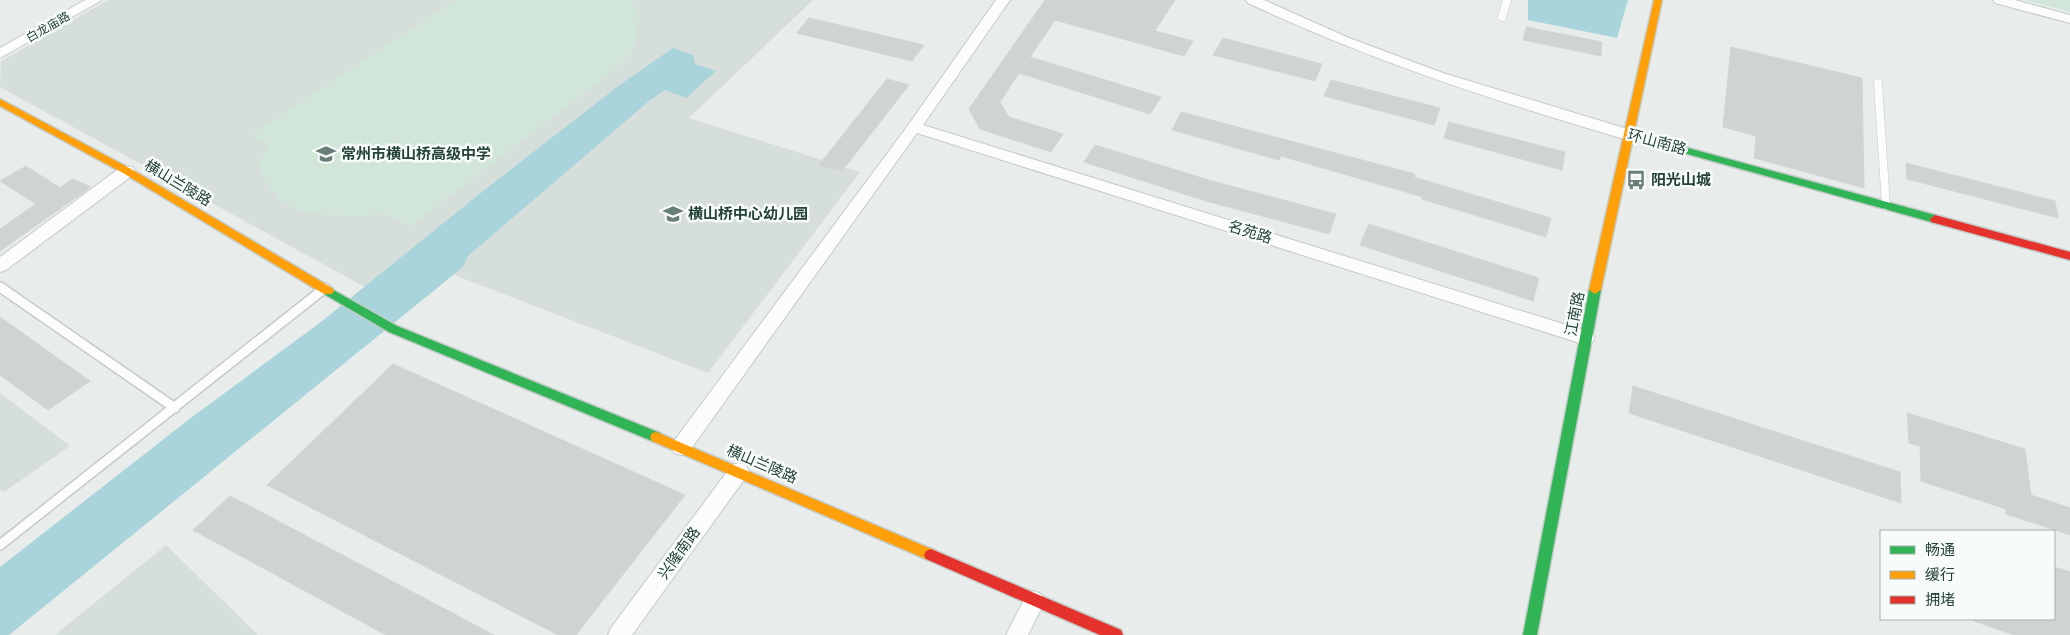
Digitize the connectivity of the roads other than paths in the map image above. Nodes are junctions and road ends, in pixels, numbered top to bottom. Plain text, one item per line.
1 (95, 0) edge
2 (1003, 0) edge
3 (1253, 0) edge
4 (1507, 0) edge
5 (1658, 0) edge
6 (2000, 0) edge
7 (1502, 17) dead end
8 (2070, 19) edge
9 (0, 54) edge
10 (1878, 83) dead end
11 (0, 102) edge
12 (914, 127) junction
13 (1629, 135) junction
14 (127, 171) junction
15 (1886, 206) junction
16 (2070, 256) edge
17 (0, 266) edge
18 (0, 286) edge
19 (325, 288) junction
20 (1586, 338) junction
21 (175, 408) junction
22 (681, 447) junction
23 (739, 470) junction
24 (0, 545) edge
25 (1034, 601) junction
26 (619, 635) edge
27 (1017, 635) edge
28 (1116, 635) edge
29 (1530, 635) edge

1 - 9 street, 白龙庙路
2 - 12 street
3 - 13 street, 环山南路
4 - 7 lane
5 - 13 street, 江南路
6 - 8 street
10 - 15 lane
11 - 14 street, 横山兰陵路
12 - 20 street, 名苑路
12 - 22 street
13 - 15 street, 环山南路
13 - 20 street, 江南路
14 - 17 street
14 - 19 street, 横山兰陵路
15 - 16 street, 环山南路
18 - 21 lane
19 - 21 lane
19 - 22 street, 横山兰陵路
20 - 29 street, 江南路
21 - 24 lane
22 - 23 street, 横山兰陵路
23 - 25 street, 横山兰陵路
23 - 26 street, 兴隆南路
25 - 27 street
25 - 28 street, 横山兰陵路

